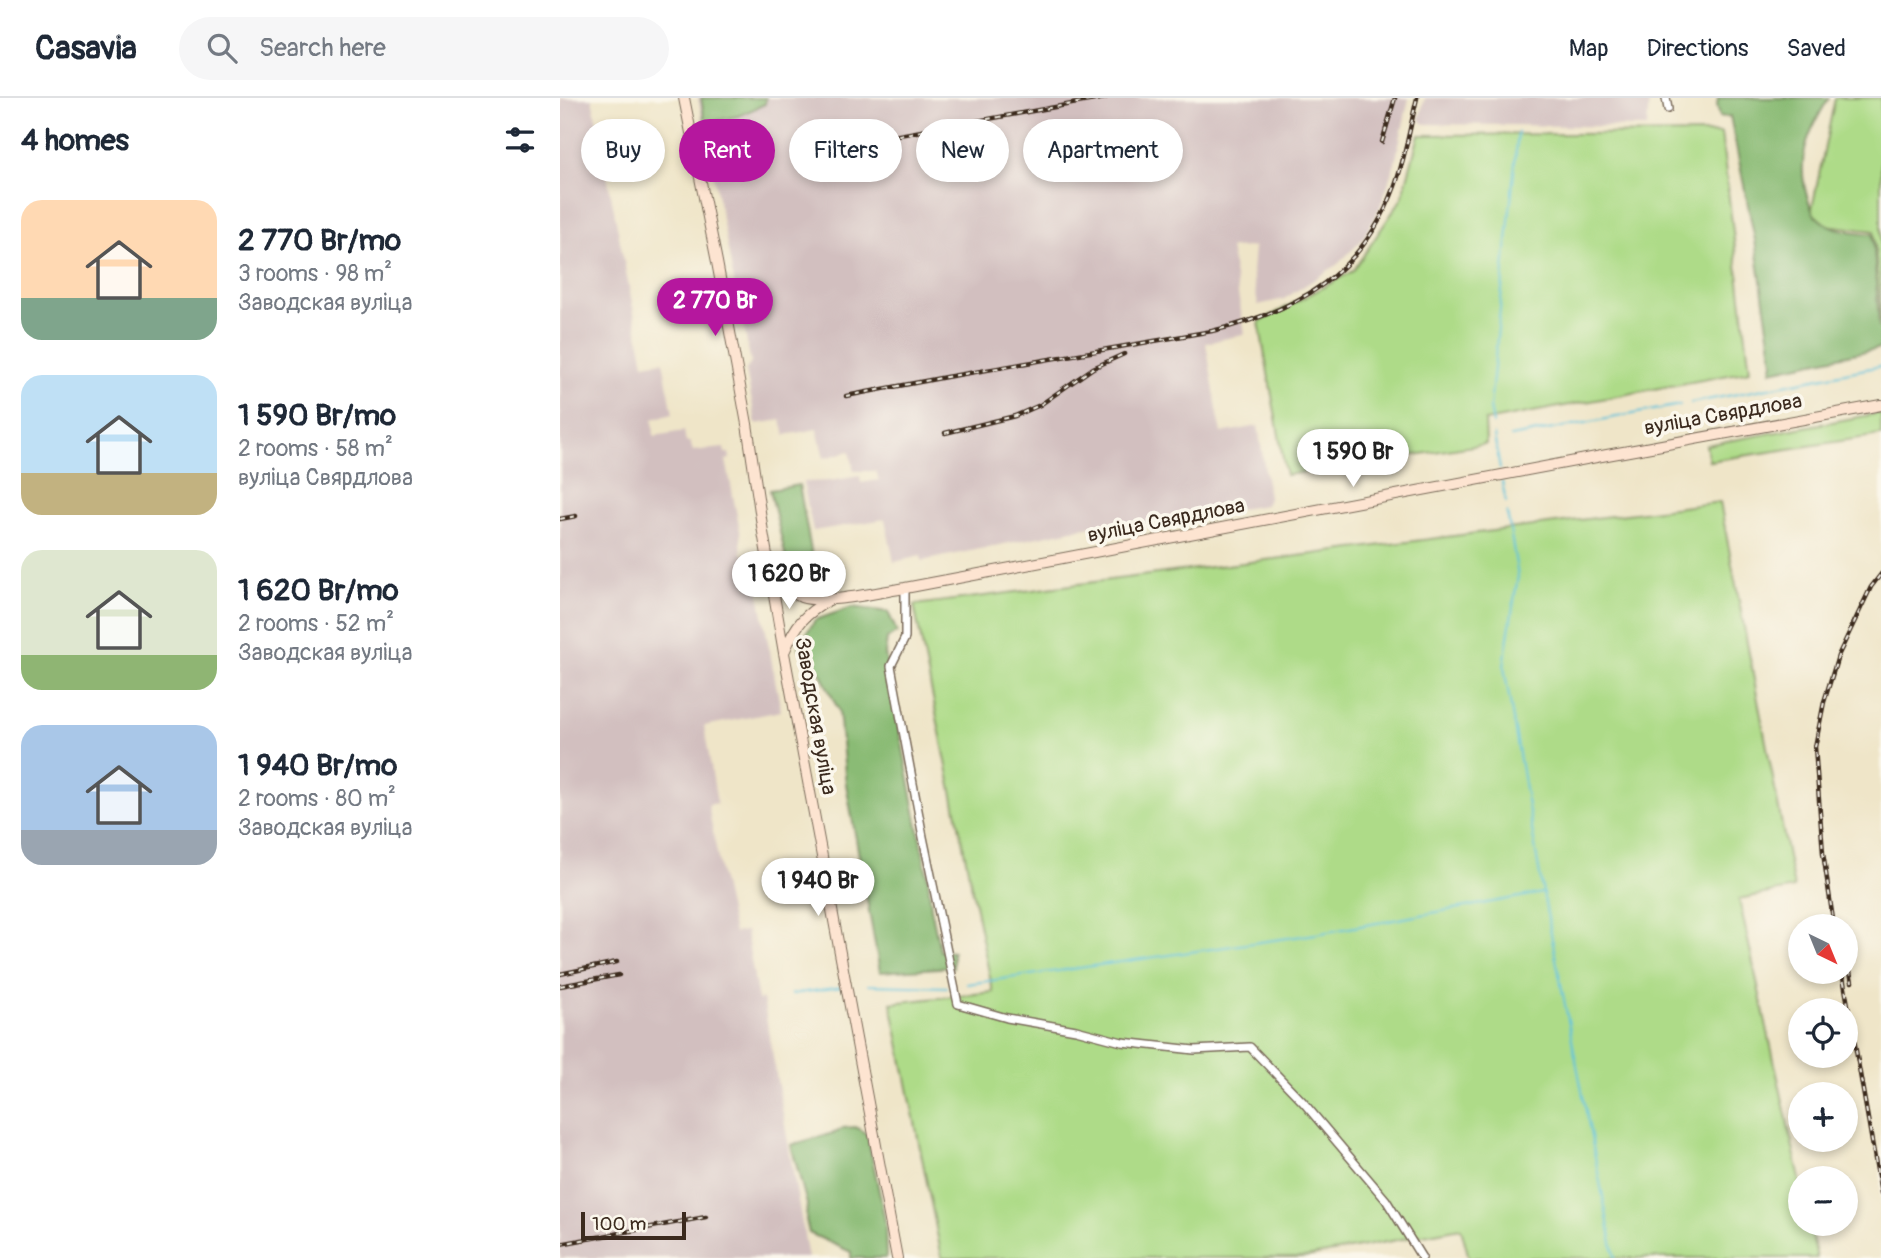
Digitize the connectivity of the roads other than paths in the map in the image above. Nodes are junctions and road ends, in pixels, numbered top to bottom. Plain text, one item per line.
1 (684, 98) edge
2 (1665, 98) edge
3 (1668, 109) dead end
4 (1881, 405) edge
5 (771, 572) junction
6 (905, 588) junction
7 (829, 599) junction
8 (784, 653) junction
9 (897, 1258) edge
10 (1422, 1258) edge

1 - 5 main road, Заводская вуліца
2 - 3 street
4 - 6 main road, вуліца Свярдлова
5 - 7 main road
5 - 8 main road, Заводская вуліца
6 - 7 main road, вуліца Свярдлова
6 - 10 street
7 - 8 main road
8 - 9 main road, Заводская вуліца

